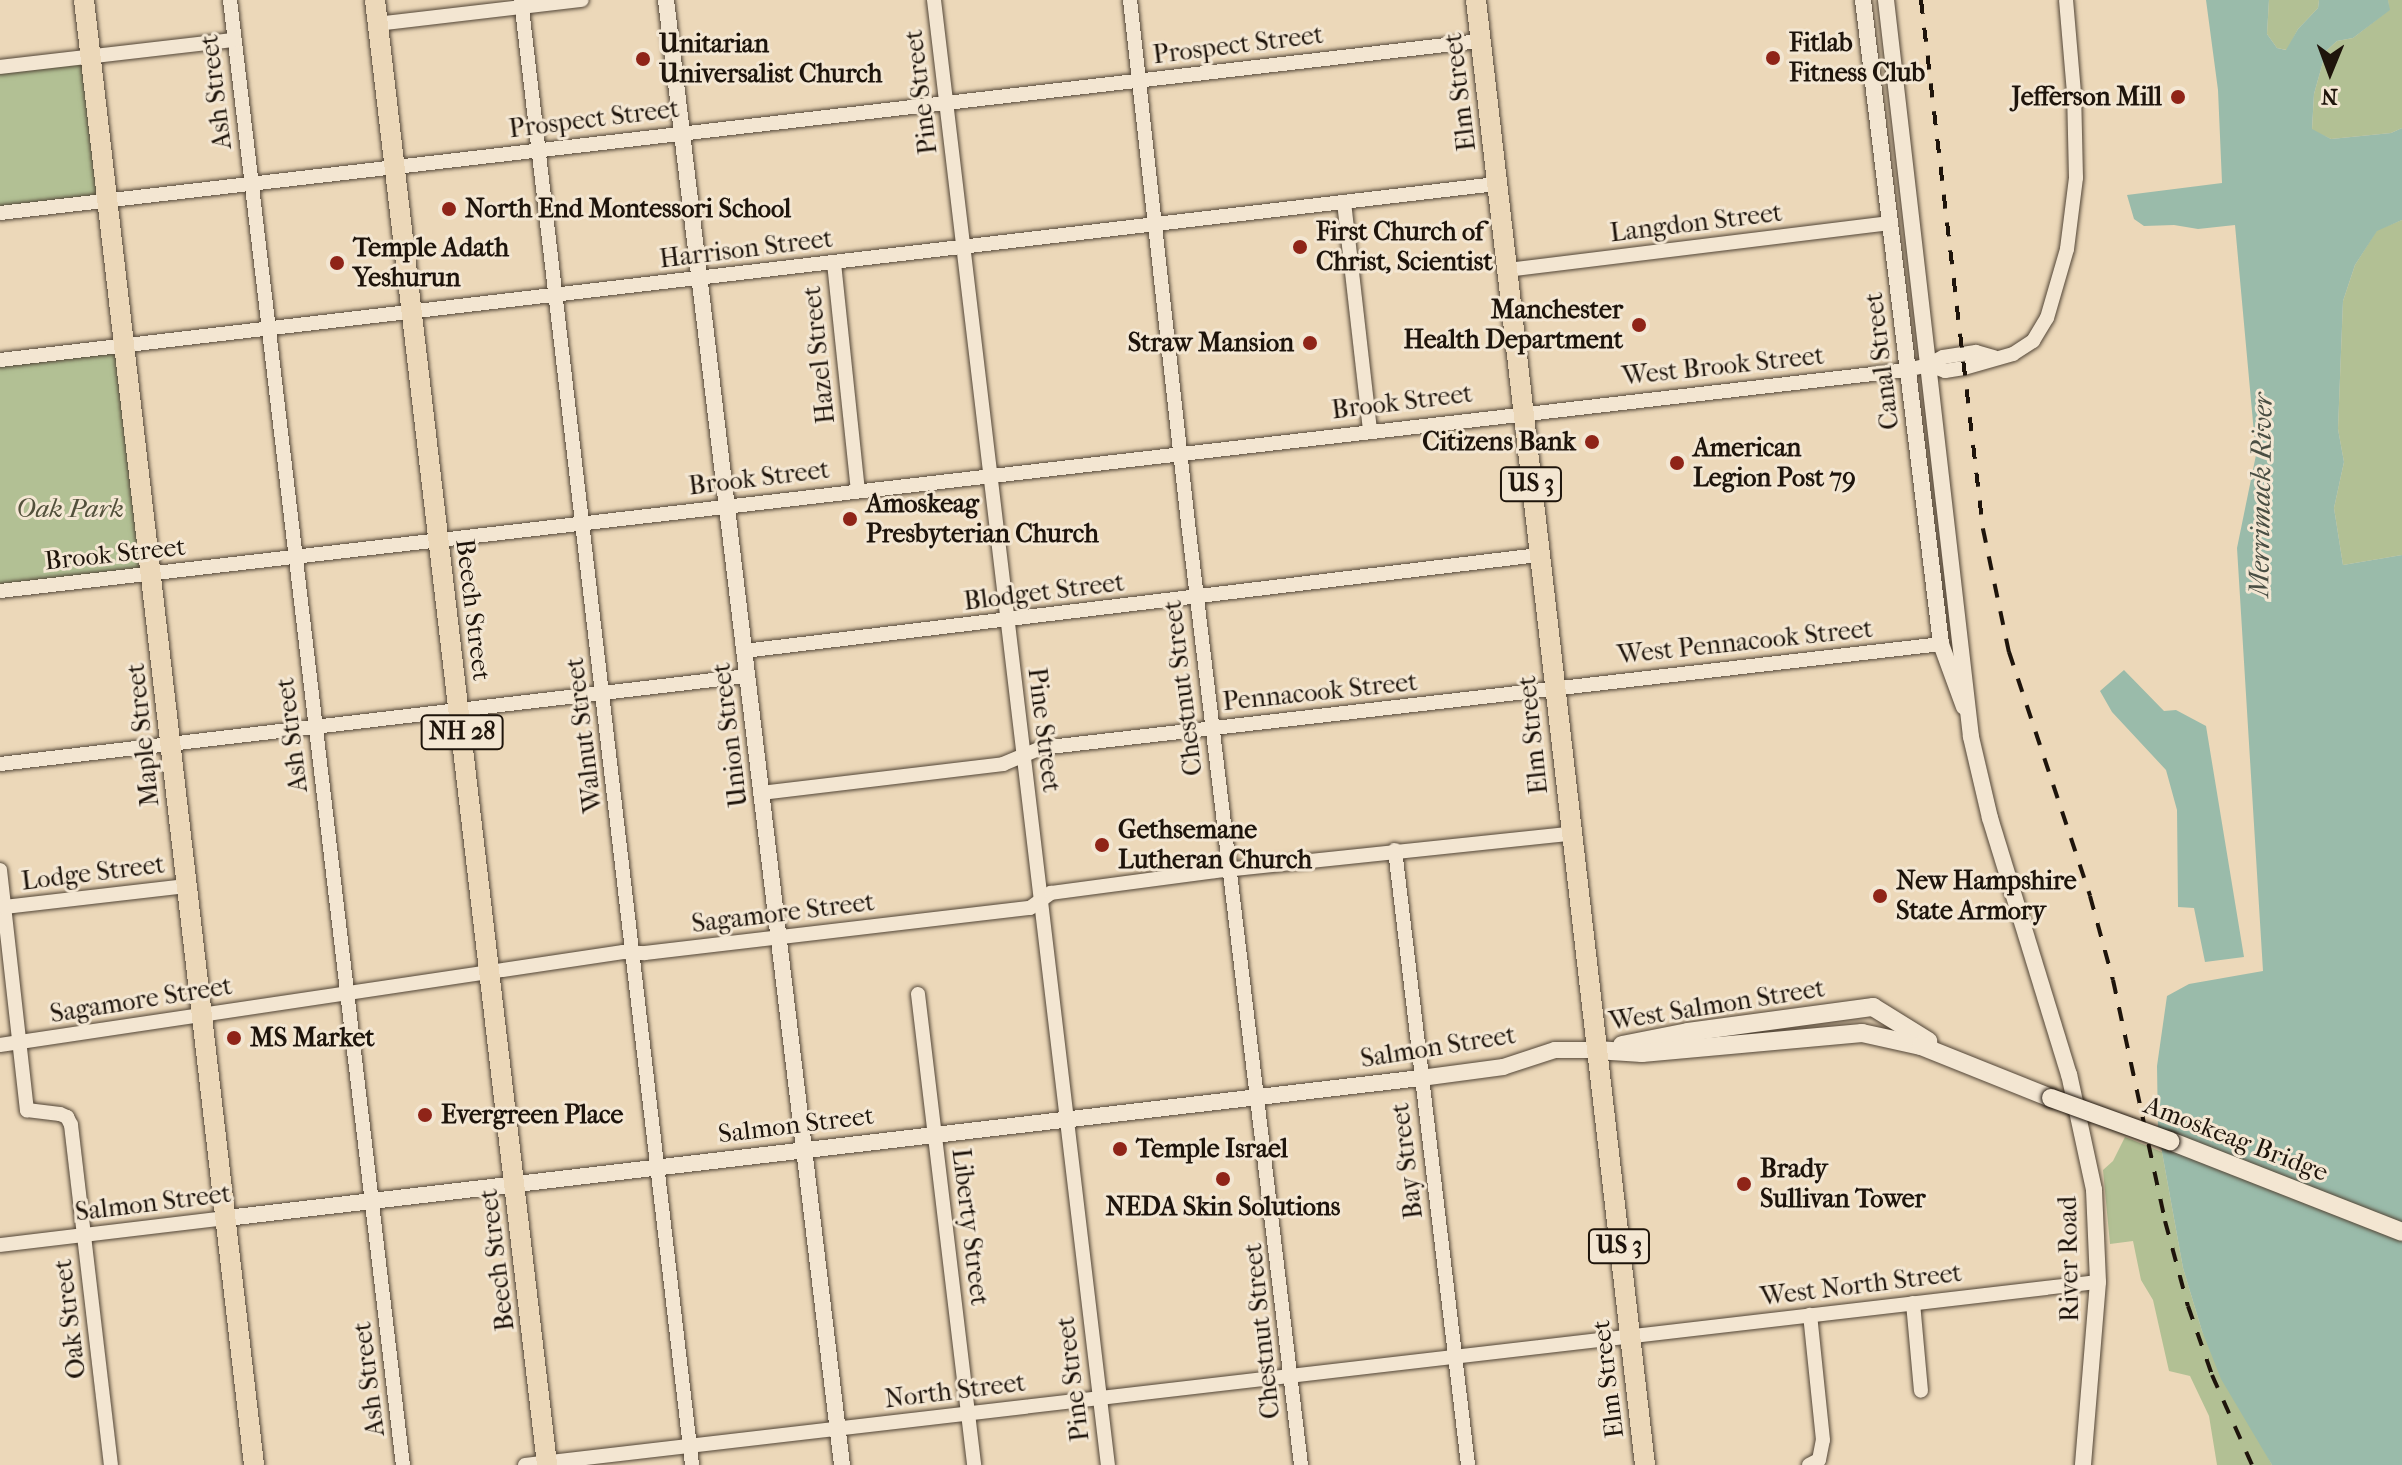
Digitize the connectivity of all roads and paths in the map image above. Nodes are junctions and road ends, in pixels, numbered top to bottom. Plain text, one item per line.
1 (84, 0) edge
2 (230, 0) edge
3 (375, 0) edge
4 (582, 0) edge
5 (666, 0) edge
6 (934, 0) edge
7 (1130, 0) edge
8 (1476, 0) edge
9 (1863, 0) edge
10 (1886, 0) edge
11 (2066, 0) edge
12 (522, 4) edge
13 (377, 24) junction
14 (234, 40) junction
15 (1480, 41) junction
16 (90, 57) junction
17 (0, 67) edge
18 (1139, 80) junction
19 (946, 103) junction
20 (682, 134) junction
21 (540, 150) junction
22 (395, 166) junction
23 (251, 184) junction
24 (1497, 184) junction
25 (107, 201) junction
26 (1344, 202) junction
27 (0, 213) edge
28 (1891, 223) junction
29 (1154, 225) junction
30 (964, 246) junction
31 (834, 263) junction
32 (1507, 270) junction
33 (699, 279) junction
34 (557, 295) junction
35 (412, 312) junction
36 (270, 330) junction
37 (125, 345) junction
38 (0, 360) edge
39 (1928, 365) junction
40 (1907, 370) junction
41 (1523, 412) junction
42 (1370, 430) junction
43 (1180, 453) junction
44 (990, 475) junction
45 (858, 491) junction
46 (726, 506) junction
47 (583, 523) junction
48 (437, 541) junction
49 (1539, 555) junction
50 (295, 557) junction
51 (151, 574) junction
52 (0, 591) edge
53 (1197, 597) junction
54 (1007, 620) junction
55 (1941, 644) junction
56 (744, 651) junction
57 (747, 676) junction
58 (1554, 689) junction
59 (603, 693) junction
60 (459, 710) junction
61 (1967, 712) junction
62 (315, 727) junction
63 (1212, 728) junction
64 (169, 744) junction
65 (1022, 754) junction
66 (0, 764) edge
67 (761, 793) junction
68 (1570, 834) junction
69 (1395, 850) junction
70 (1229, 869) junction
71 (0, 870) edge
72 (186, 886) junction
73 (1040, 899) junction
74 (4, 914) edge
75 (777, 937) junction
76 (633, 953) junction
77 (490, 971) junction
78 (346, 993) junction
79 (918, 994) dead end
80 (202, 1015) junction
81 (20, 1043) junction
82 (0, 1045) edge
83 (1596, 1050) junction
84 (2064, 1055) joint
85 (1963, 1062) junction
86 (1421, 1078) junction
87 (1259, 1096) junction
88 (2051, 1098) joint
89 (1065, 1118) junction
90 (934, 1132) junction
91 (803, 1148) junction
92 (658, 1167) junction
93 (514, 1183) junction
94 (372, 1200) junction
95 (227, 1218) junction
96 (2402, 1232) edge
97 (85, 1235) junction
98 (0, 1245) edge
99 (2098, 1282) junction
100 (1913, 1303) junction
101 (1810, 1315) junction
102 (1629, 1337) junction
103 (1455, 1357) junction
104 (1291, 1376) junction
105 (1921, 1391) dead end
106 (1100, 1398) junction
107 (969, 1413) junction
108 (836, 1429) junction
109 (690, 1446) junction
110 (547, 1464) edge
111 (111, 1465) edge
112 (254, 1465) edge
113 (403, 1465) edge
114 (525, 1465) edge
115 (692, 1465) edge
116 (842, 1465) edge
117 (974, 1465) edge
118 (1108, 1465) edge
119 (1301, 1465) edge
120 (1468, 1465) edge
121 (1645, 1465) edge
122 (1809, 1465) edge
123 (2083, 1465) edge

1 - 16 main road, Maple Street
2 - 14 street, Ash Street
3 - 13 main road, Beech Street / NH 28
4 - 12 street
5 - 20 street, Union Street
6 - 19 street, Pine Street
7 - 18 street, Chestnut Street
8 - 15 main road, Elm Street / US 3
9 - 28 street, Canal Street
10 - 39 street, Canal Street
11 - 39 street, West Brook Street
12 - 13 street
12 - 21 street, Walnut Street
13 - 22 main road, Beech Street / NH 28
14 - 16 street
14 - 23 street, Ash Street
15 - 18 street, Prospect Street
15 - 24 main road, Elm Street / US 3
16 - 17 street
16 - 25 main road, Maple Street
18 - 19 street, Prospect Street
18 - 29 street, Chestnut Street
19 - 20 street, Prospect Street
19 - 30 street, Pine Street
20 - 21 street, Prospect Street
20 - 33 street, Union Street
21 - 22 street, Prospect Street
21 - 34 street, Walnut Street
22 - 23 street, Prospect Street
22 - 35 main road, Beech Street / NH 28
23 - 25 street, Prospect Street
23 - 36 street, Ash Street
24 - 26 street, Harrison Street
24 - 32 main road, Elm Street / US 3
25 - 27 street, Prospect Street
25 - 37 main road, Maple Street
26 - 29 street, Harrison Street
26 - 42 street
28 - 32 street, Langdon Street
28 - 40 street, Canal Street
29 - 30 street, Harrison Street
29 - 43 street, Chestnut Street
30 - 31 street, Harrison Street
30 - 44 street, Pine Street
31 - 33 street, Harrison Street
31 - 45 street, Hazel Street
32 - 41 main road, Elm Street / US 3
33 - 34 street, Harrison Street
33 - 46 street, Union Street
34 - 35 street, Harrison Street
34 - 47 street, Walnut Street
35 - 36 street, Harrison Street
35 - 48 main road, Beech Street / NH 28
36 - 37 street, Harrison Street
36 - 50 street, Ash Street
37 - 38 street, Harrison Street
37 - 51 main road, Maple Street
39 - 40 street, West Brook Street
39 - 61 street, Canal Street
40 - 41 street, West Brook Street
40 - 55 street, Canal Street
41 - 42 street, Brook Street
41 - 49 main road, Elm Street / US 3
42 - 43 street, Brook Street
43 - 44 street, Brook Street
43 - 53 street, Chestnut Street
44 - 45 street, Brook Street
44 - 54 street, Pine Street
45 - 46 street, Brook Street
46 - 47 street, Brook Street
46 - 56 street, Union Street
47 - 48 street, Brook Street
47 - 59 street, Walnut Street
48 - 50 street, Brook Street
48 - 60 main road, Beech Street / NH 28
49 - 53 street, Blodget Street
49 - 58 main road, Elm Street / US 3
50 - 51 street, Brook Street
50 - 62 street, Ash Street
51 - 52 street, Brook Street
51 - 64 main road, Maple Street
53 - 54 street, Blodget Street
53 - 63 street, Chestnut Street
54 - 56 street, Blodget Street
54 - 65 street, Pine Street
55 - 58 street, West Pennacook Street
55 - 61 street, Canal Street
56 - 57 street, Union Street
57 - 59 street
57 - 67 street, Union Street
58 - 63 street, Pennacook Street
58 - 68 main road, Elm Street / US 3
59 - 60 street
59 - 76 street, Walnut Street
60 - 62 street
60 - 77 main road, Beech Street / NH 28
61 - 84 street, Canal Street
62 - 64 street
62 - 78 street, Ash Street
63 - 65 street, Pennacook Street
63 - 70 street, Chestnut Street
64 - 66 street
64 - 72 main road, Maple Street
65 - 67 street, Pennacook Street
65 - 73 street, Pine Street
67 - 75 street, Union Street
68 - 69 street, Sagamore Street
68 - 83 main road, Elm Street / US 3
69 - 70 street, Sagamore Street
69 - 86 street, Bay Street
70 - 73 street, Sagamore Street
70 - 87 street, Chestnut Street
71 - 74 street, Oak Street
72 - 74 street, Lodge Street
72 - 80 main road, Maple Street
73 - 75 street, Sagamore Street
73 - 89 street, Pine Street
74 - 81 street, Oak Street
75 - 76 street, Sagamore Street
75 - 91 street, Union Street
76 - 77 street, Sagamore Street
76 - 92 street, Walnut Street
77 - 78 street, Sagamore Street
77 - 93 main road, Beech Street / NH 28
78 - 80 street, Sagamore Street
78 - 94 street, Ash Street
79 - 90 street, Liberty Street
80 - 81 street, Sagamore Street
80 - 95 main road, Maple Street
81 - 82 street, Sagamore Street
81 - 97 street, Oak Street
83 - 85 main road, West Salmon Street
83 - 85 main road, West Salmon Street
83 - 86 street, Salmon Street
83 - 102 main road, Elm Street / US 3
84 - 99 street, River Road
85 - 88 main road, West Salmon Street
86 - 87 street, Salmon Street
86 - 103 street, Bay Street
87 - 89 street, Salmon Street
87 - 104 street, Chestnut Street
88 - 96 main road, Amoskeag Bridge, bridge
89 - 90 street, Salmon Street
89 - 106 street, Pine Street
90 - 91 street, Salmon Street
90 - 107 street, Liberty Street
91 - 92 street, Salmon Street
91 - 108 street, Union Street
92 - 93 street, Salmon Street
92 - 109 street, Walnut Street
93 - 94 street, Salmon Street
93 - 110 main road, Beech Street / NH 28
94 - 95 street, Salmon Street
94 - 113 street, Ash Street
95 - 97 street, Salmon Street
95 - 112 main road, Maple Street
97 - 98 street, Salmon Street
97 - 111 street, Oak Street
99 - 100 street, West North Street
99 - 123 street, River Road
100 - 101 street, West North Street
100 - 105 street
101 - 102 street, West North Street
101 - 122 street
102 - 103 street, North Street
102 - 121 main road, Elm Street / US 3
103 - 104 street, North Street
103 - 120 street, Bay Street
104 - 106 street, North Street
104 - 119 street, Chestnut Street
106 - 107 street, North Street
106 - 118 street, Pine Street
107 - 108 street, North Street
107 - 117 street, Liberty Street
108 - 109 street, North Street
108 - 116 street, Union Street
109 - 110 street, North Street
109 - 115 street, Walnut Street
110 - 114 street, North Street

